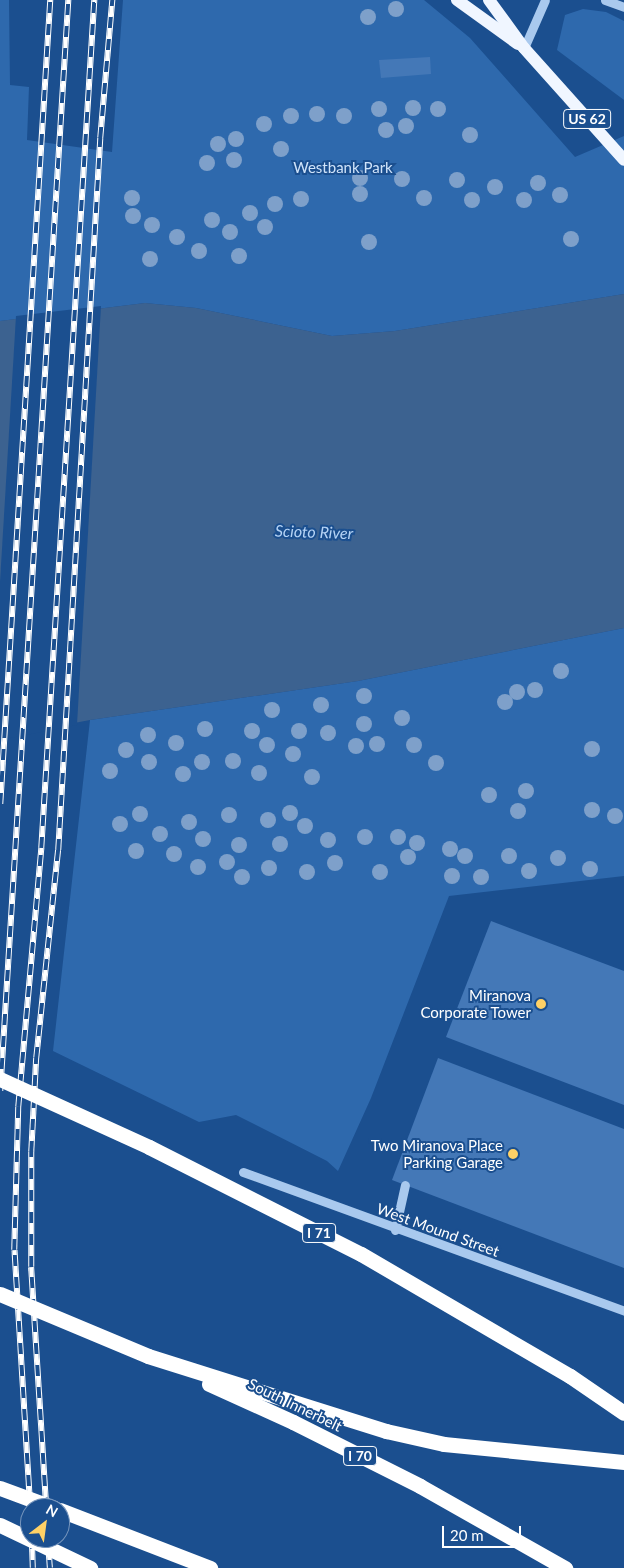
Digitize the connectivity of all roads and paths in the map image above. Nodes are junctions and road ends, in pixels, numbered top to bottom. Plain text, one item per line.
1 (457, 0) edge
2 (489, 0) edge
3 (545, 0) edge
4 (605, 0) edge
5 (624, 7) edge
6 (524, 48) junction
7 (624, 160) edge
8 (0, 1079) edge
9 (243, 1172) dead end
10 (405, 1185) dead end
11 (395, 1230) junction
12 (0, 1294) edge
13 (624, 1311) edge
14 (148, 1356) junction
15 (624, 1414) edge
16 (624, 1462) edge
17 (0, 1488) edge
18 (27, 1498) edge
19 (70, 1514) edge
20 (0, 1525) edge
21 (90, 1568) edge
22 (210, 1568) edge
23 (565, 1568) edge

1 - 6 main road
2 - 6 main road, US 62
3 - 6 street
4 - 5 street
6 - 7 main road, US 62
8 - 15 highway, I 71, bridge
9 - 11 street, West Mound Street
10 - 11 street
11 - 13 street, West Mound Street
12 - 14 highway, South Innerbelt / I 70, bridge
14 - 16 highway
14 - 23 highway, South Innerbelt / I 70
17 - 18 highway, bridge
19 - 22 highway
20 - 21 highway, bridge

